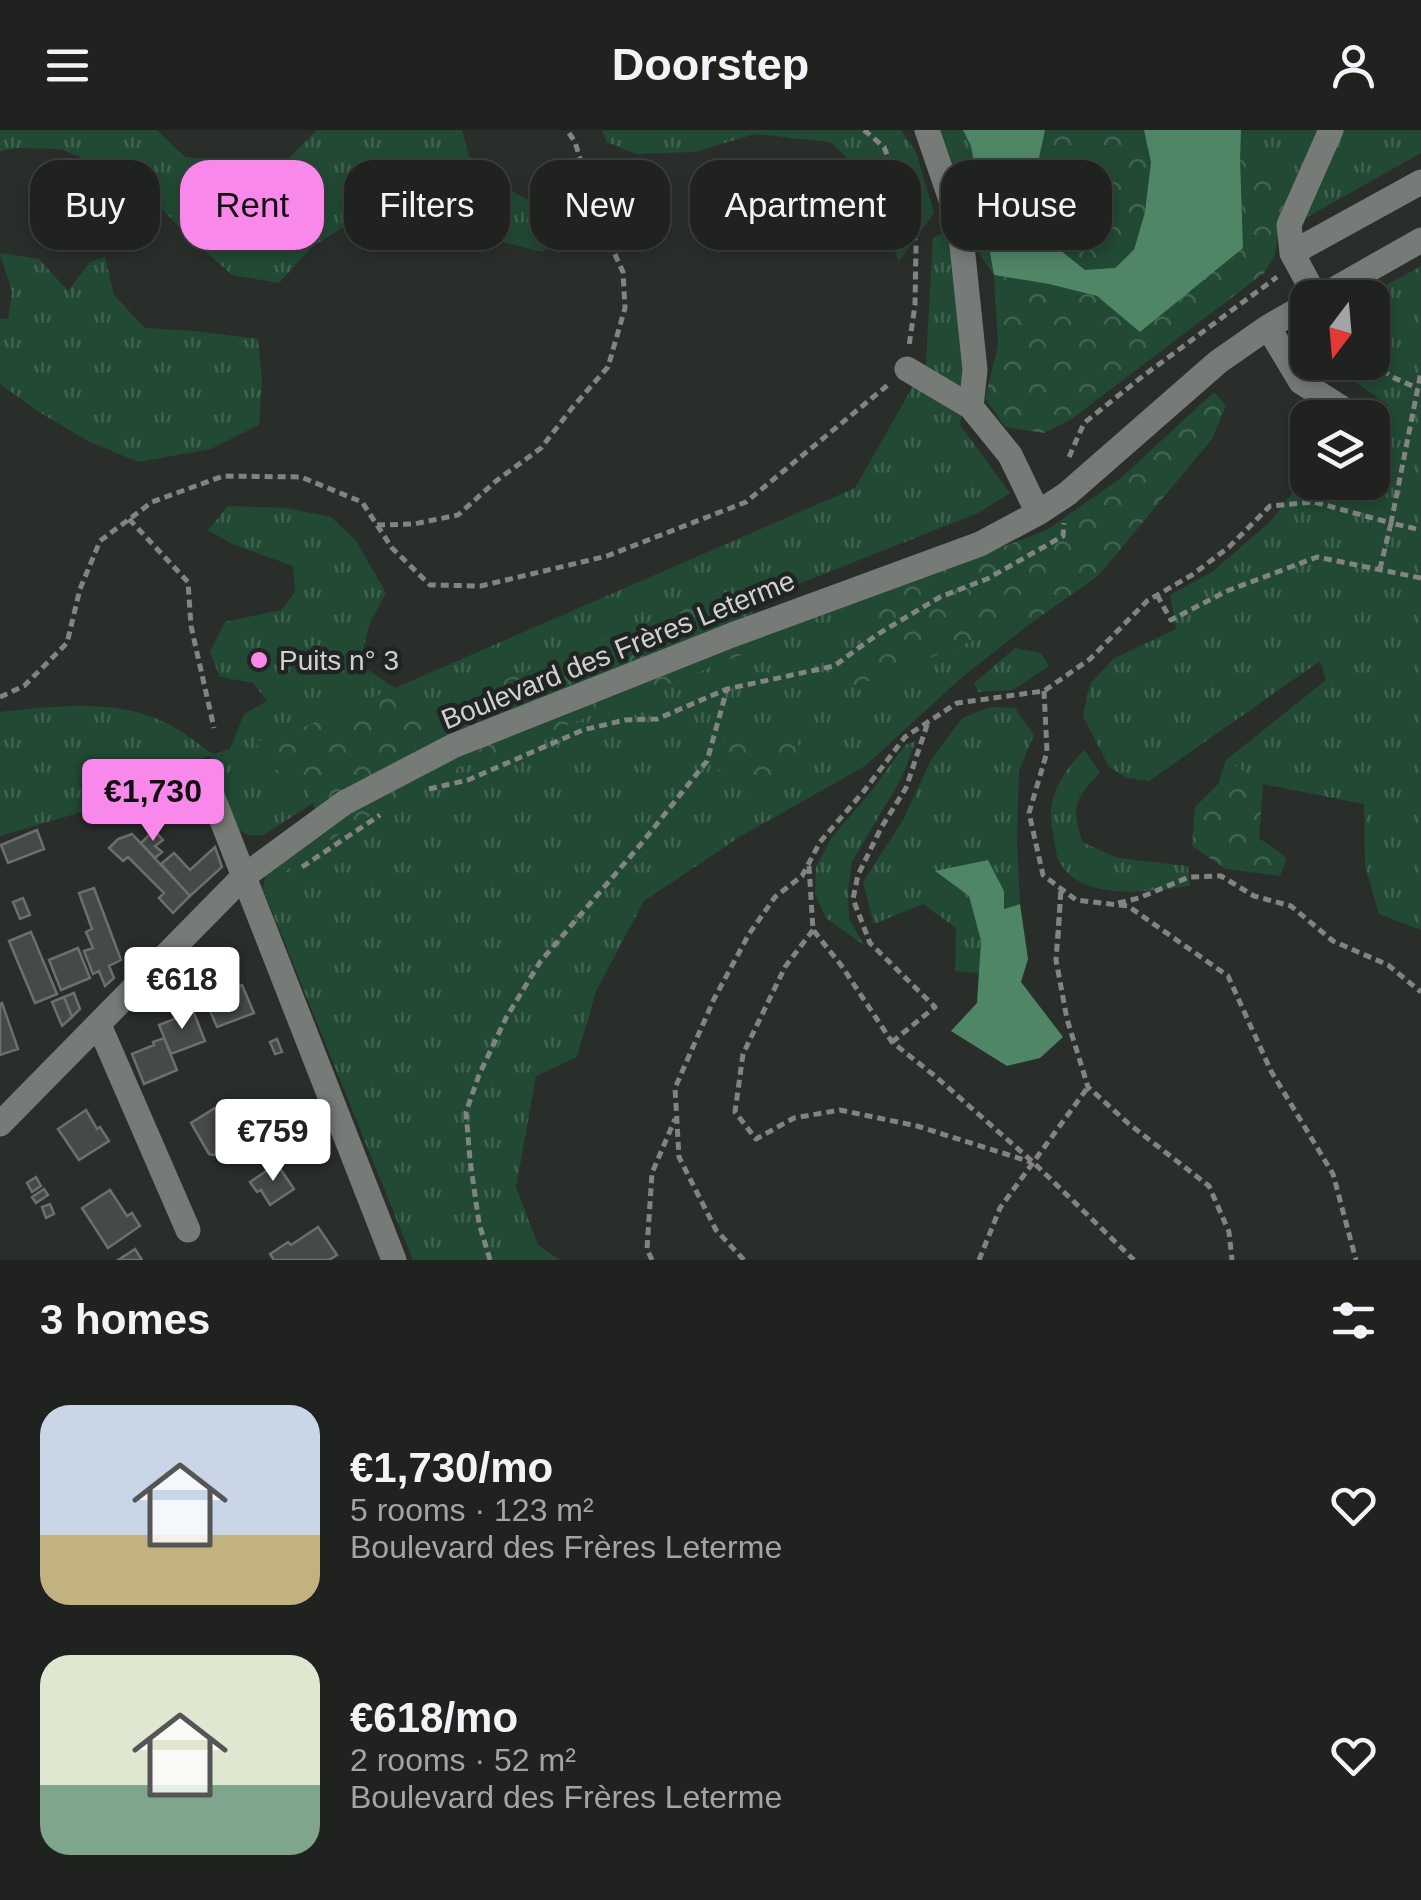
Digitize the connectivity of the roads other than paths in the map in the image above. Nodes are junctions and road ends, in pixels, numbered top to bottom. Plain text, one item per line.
1 (928, 130) edge
2 (1330, 130) edge
3 (1421, 182) edge
4 (1421, 240) edge
5 (1292, 254) junction
6 (1307, 280) edge
7 (1350, 280) edge
8 (1290, 314) edge
9 (1268, 327) junction
10 (906, 369) road end
11 (1329, 400) edge
12 (970, 407) junction
13 (1038, 512) junction
14 (212, 795) dead end
15 (243, 877) junction
16 (98, 1025) junction
17 (0, 1124) edge
18 (188, 1230) dead end
19 (394, 1260) edge

1 - 12 street
2 - 5 street
3 - 5 street
4 - 7 street
5 - 6 street
8 - 9 street, Boulevard des Frères Leterme
9 - 11 street
9 - 13 street, Boulevard des Frères Leterme
10 - 12 street
12 - 13 street
13 - 15 street, Boulevard des Frères Leterme
14 - 15 street
15 - 16 street, Boulevard des Frères Leterme
15 - 19 street
16 - 17 street, Boulevard des Frères Leterme
16 - 18 street

